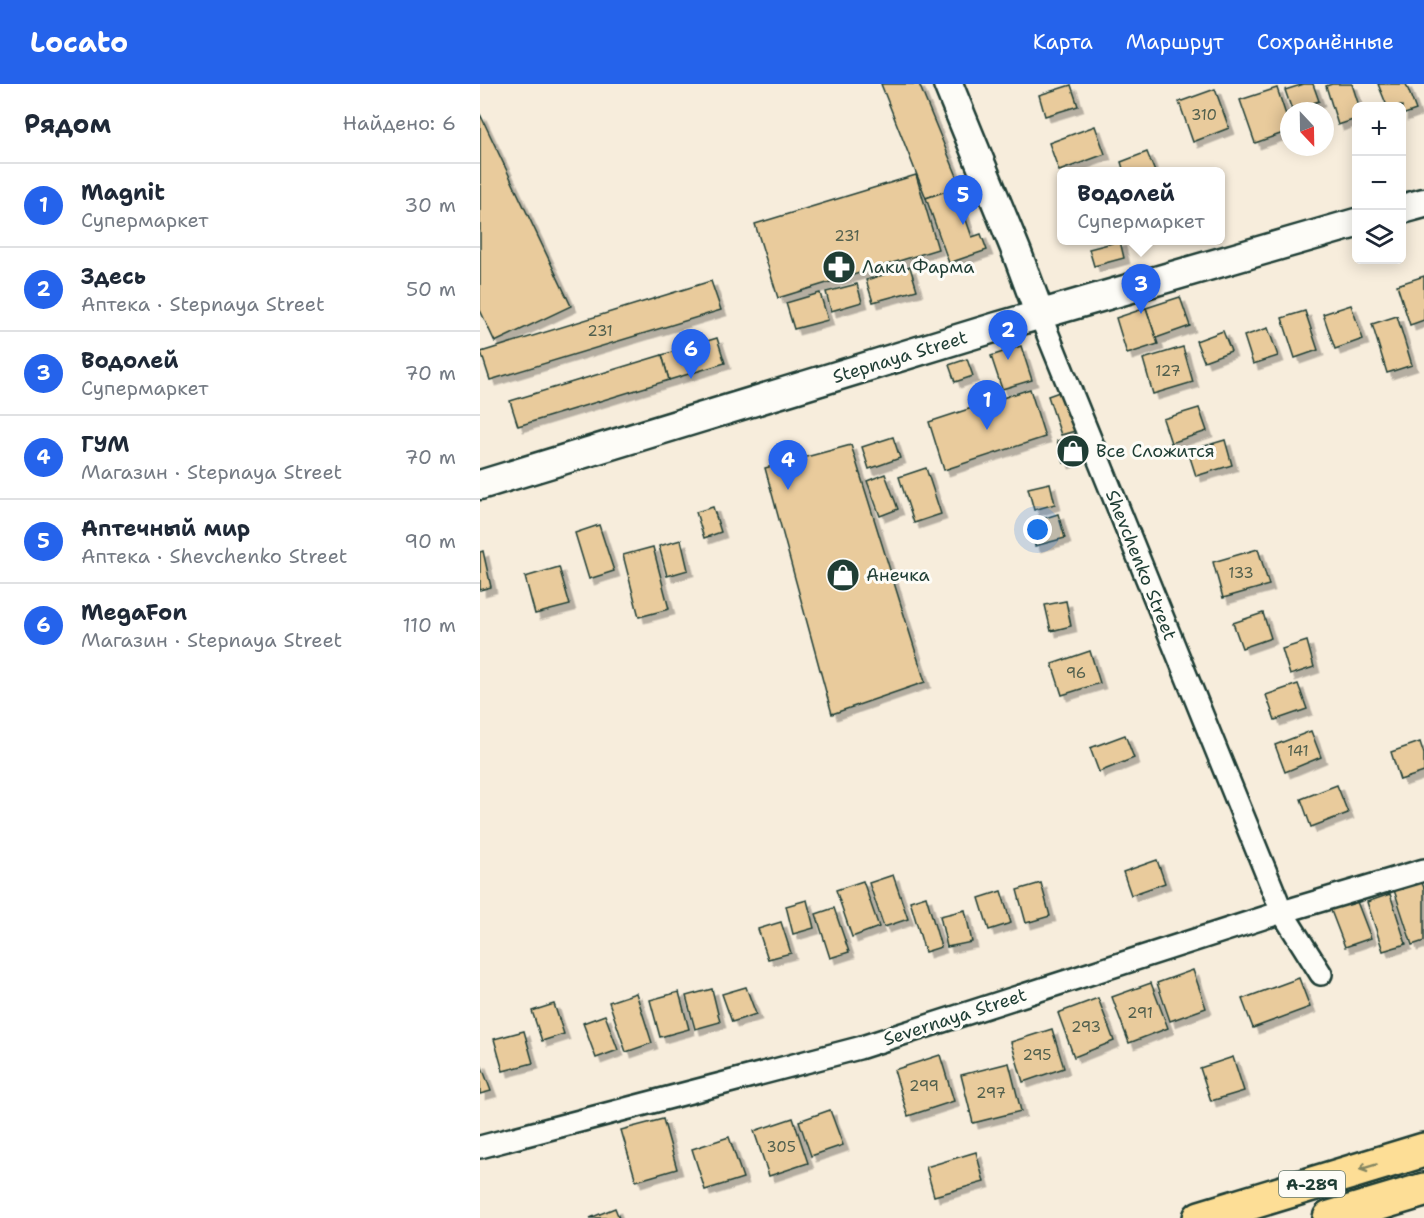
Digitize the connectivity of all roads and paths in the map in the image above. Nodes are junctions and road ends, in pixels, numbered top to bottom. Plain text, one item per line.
1 (948, 84) edge
2 (1424, 203) edge
3 (1406, 208) edge
4 (1352, 224) edge
5 (1040, 315) junction
6 (480, 485) edge
7 (1424, 870) edge
8 (1282, 912) junction
9 (1321, 974) dead end
10 (480, 1147) edge
11 (1424, 1150) edge
12 (1424, 1190) edge
13 (1200, 1218) edge
14 (1330, 1218) edge

1 - 5 main road, Shevchenko Street
2 - 3 main road
4 - 5 main road, Stepnaya Street
5 - 6 main road, Stepnaya Street
5 - 8 street, Shevchenko Street
7 - 8 street, Severnaya Street
8 - 9 street, Shevchenko Street
8 - 10 street, Severnaya Street
11 -> 13 highway, А-289
12 - 14 highway, А-289

